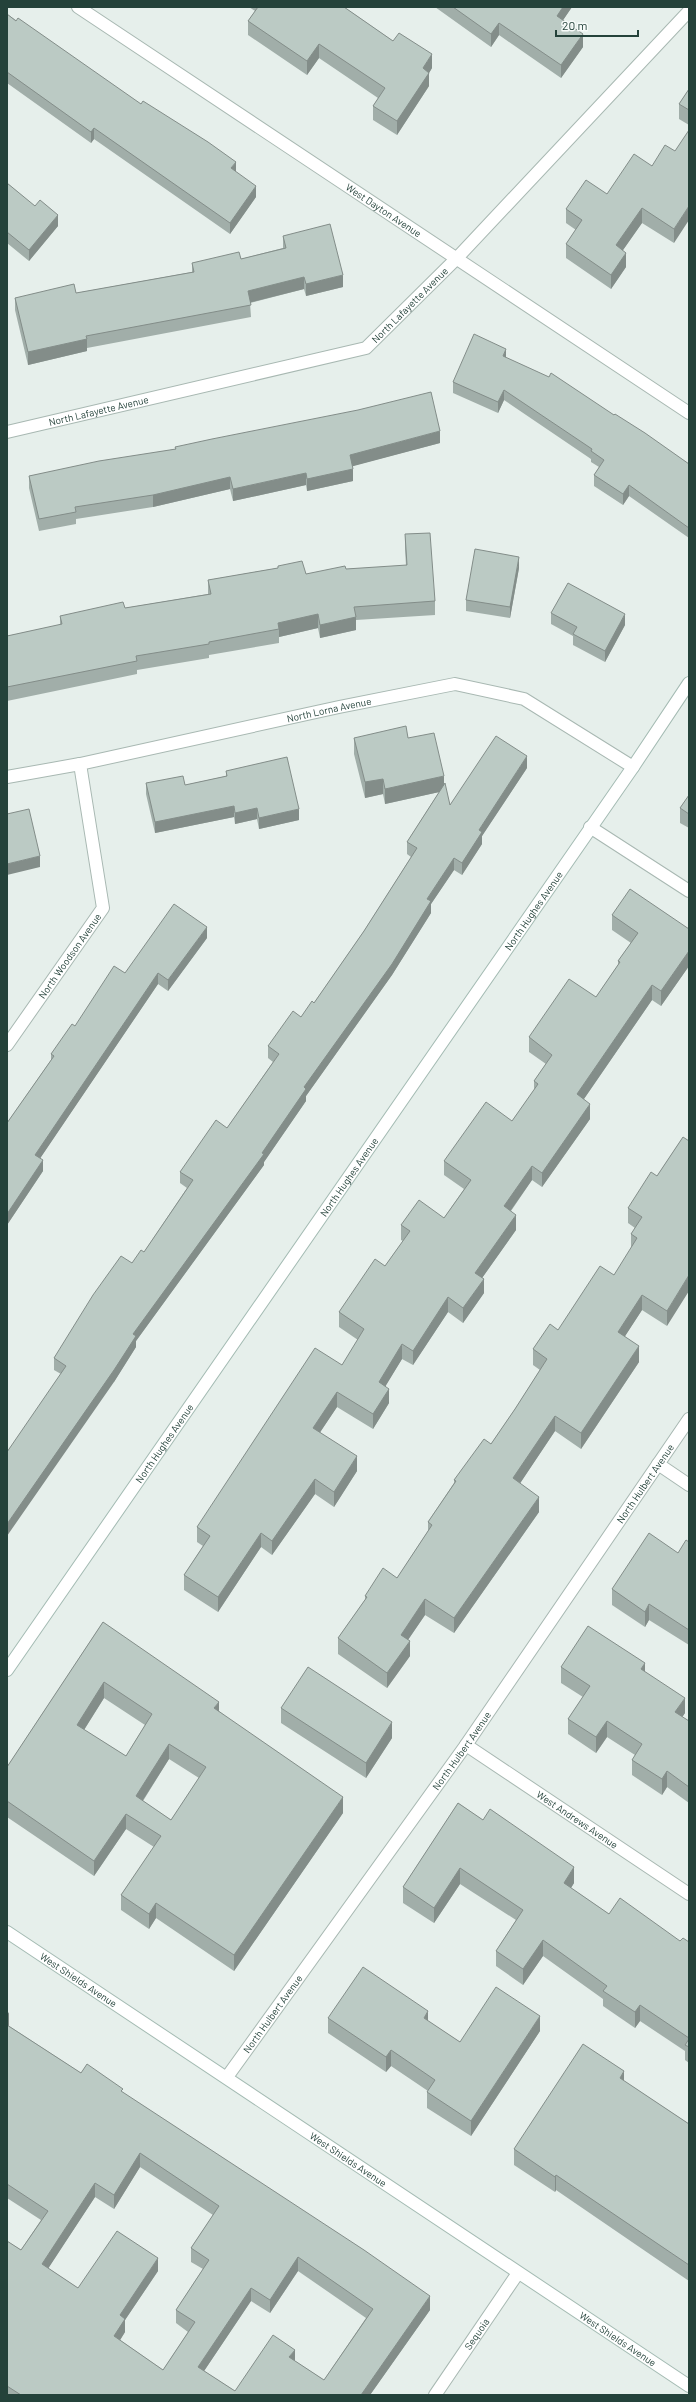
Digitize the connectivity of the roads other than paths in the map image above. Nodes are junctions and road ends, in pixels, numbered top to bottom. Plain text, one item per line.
1 (78, 7) edge
2 (685, 7) edge
3 (689, 10) edge
4 (456, 259) junction
5 (689, 413) edge
6 (7, 432) edge
7 (689, 683) edge
8 (80, 764) junction
9 (634, 768) junction
10 (7, 778) edge
11 (590, 827) junction
12 (689, 891) edge
13 (7, 1045) edge
14 (689, 1419) edge
15 (658, 1464) junction
16 (689, 1485) edge
17 (7, 1670) edge
18 (466, 1745) junction
19 (689, 1894) edge
20 (7, 1932) edge
21 (227, 2077) junction
22 (518, 2273) junction
23 (689, 2386) edge
24 (435, 2395) edge

1 - 4 street, West Dayton Avenue
2 - 3 street
3 - 4 street, North Lafayette Avenue
4 - 5 street, West Dayton Avenue
4 - 6 street, North Lafayette Avenue
7 - 9 street, North Hughes Avenue
8 - 9 street, North Lorna Avenue
8 - 10 street, North Lorna Avenue
8 - 13 street, North Woodson Avenue
9 - 11 street, North Hughes Avenue
11 - 12 street
11 - 17 street, North Hughes Avenue
14 - 15 street, North Hulbert Avenue
15 - 16 street
15 - 18 street, North Hulbert Avenue
18 - 19 street, West Andrews Avenue
18 - 21 street, North Hulbert Avenue
20 - 21 street, West Shields Avenue
21 - 22 street, West Shields Avenue
22 - 23 street, West Shields Avenue
22 - 24 street, Sequoia

